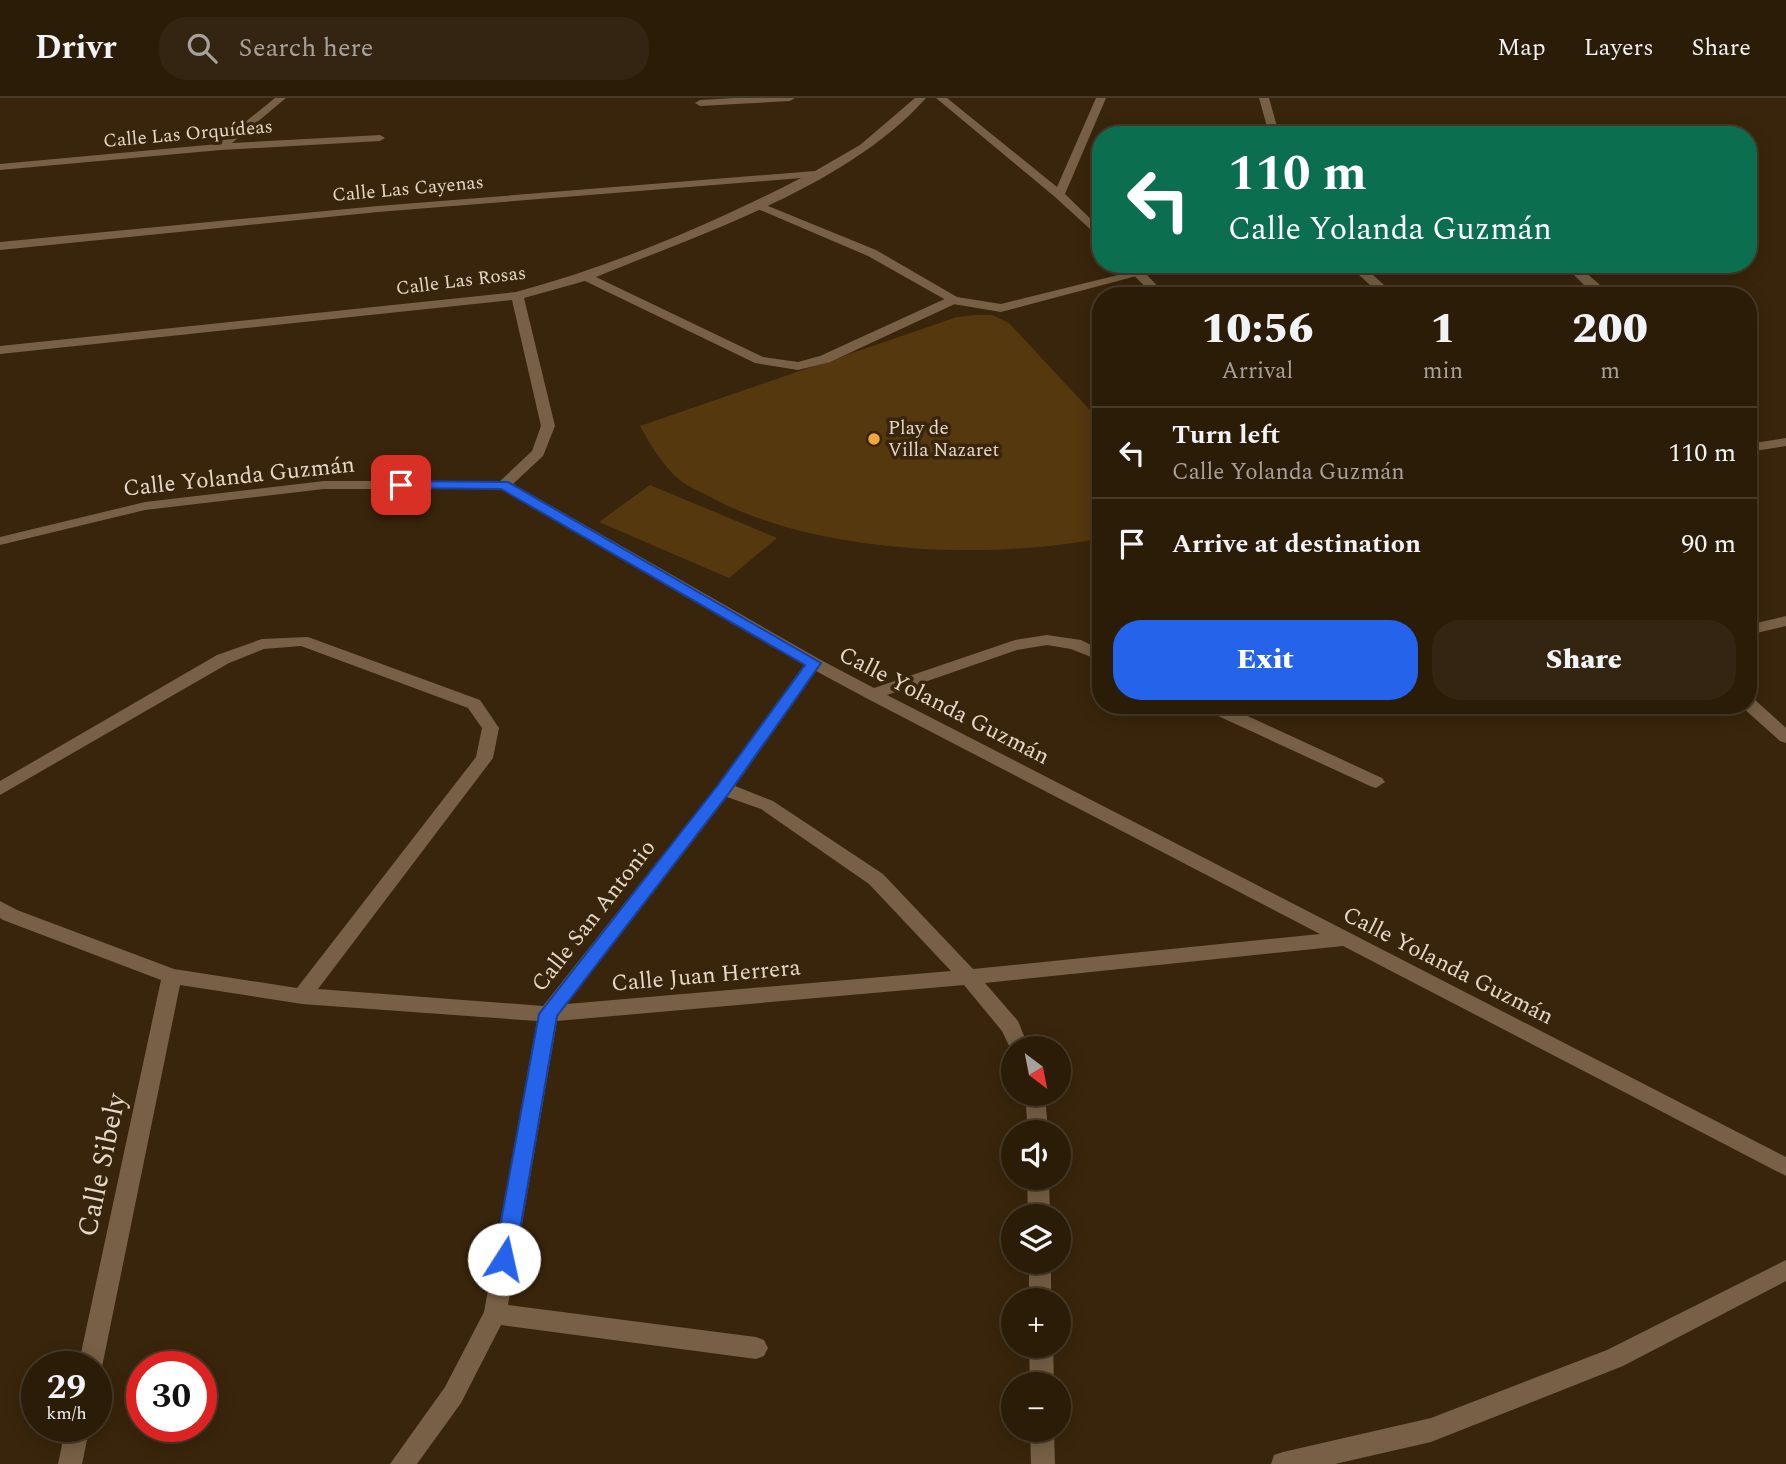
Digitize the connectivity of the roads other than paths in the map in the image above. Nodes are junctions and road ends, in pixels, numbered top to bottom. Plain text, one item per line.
1 (281, 98) edge
2 (790, 98) edge
3 (921, 98) edge
4 (941, 98) edge
5 (1101, 98) edge
6 (1264, 98) edge
7 (700, 103) dead end
8 (1270, 126) edge
9 (380, 138) dead end
10 (221, 147) junction
11 (0, 167) edge
12 (820, 173) junction
13 (1059, 195) junction
14 (757, 205) junction
15 (1092, 227) edge
16 (0, 246) edge
17 (1119, 273) edge
18 (1137, 273) edge
19 (1363, 273) edge
20 (1579, 273) edge
21 (586, 278) junction
22 (1152, 287) edge
23 (1380, 287) edge
24 (1595, 287) edge
25 (517, 296) junction
26 (953, 300) junction
27 (0, 350) edge
28 (1786, 442) edge
29 (1757, 447) edge
30 (504, 485) junction
31 (0, 541) edge
32 (1786, 621) edge
33 (1757, 628) edge
34 (1092, 652) edge
35 (813, 663) junction
36 (872, 694) junction
37 (1757, 711) edge
38 (1229, 714) edge
39 (1786, 737) edge
40 (1376, 782) dead end
41 (0, 789) edge
42 (723, 789) junction
43 (0, 908) edge
44 (1345, 939) junction
45 (172, 976) junction
46 (969, 977) junction
47 (302, 996) junction
48 (548, 1014) junction
49 (1014, 1036) edge
50 (1786, 1167) edge
51 (1786, 1270) edge
52 (495, 1314) junction
53 (756, 1348) dead end
54 (93, 1351) edge
55 (75, 1442) edge
56 (1042, 1442) edge
57 (70, 1464) edge
58 (402, 1464) edge
59 (1043, 1464) edge
60 (1283, 1464) edge

1 - 10 street
2 - 7 street
3 - 12 street, Calle Las Rosas
4 - 13 street
5 - 13 street
6 - 8 street
9 - 10 street, Calle Las Orquídeas
10 - 11 street, Calle Las Orquídeas
12 - 14 street, Calle Las Rosas
12 - 16 street, Calle Las Cayenas
13 - 15 street
14 - 21 street, Calle Las Rosas
14 - 26 street
17 - 26 street
18 - 22 street
19 - 23 street
20 - 24 street
21 - 25 street, Calle Las Rosas
21 - 26 street
25 - 27 street, Calle Las Rosas
25 - 30 street
28 - 29 street
30 - 31 street, Calle Yolanda Guzmán
30 - 35 street, Calle Yolanda Guzmán
32 - 33 street
34 - 36 street
35 - 36 street, Calle Yolanda Guzmán
35 - 42 street, Calle San Antonio
36 - 44 street, Calle Yolanda Guzmán
37 - 39 street
38 - 40 street
41 - 47 street
42 - 46 street
42 - 48 street, Calle San Antonio
43 - 45 street, Calle Juan Herrera
44 - 46 street, Calle Juan Herrera
44 - 50 street, Calle Yolanda Guzmán
45 - 47 street, Calle Juan Herrera
45 - 54 street, Calle Sibely
46 - 48 street, Calle Juan Herrera
46 - 49 street
47 - 48 street, Calle Juan Herrera
48 - 52 street, Calle San Antonio
51 - 60 street
52 - 53 street
52 - 58 street, Calle San Antonio
55 - 57 street
56 - 59 street

